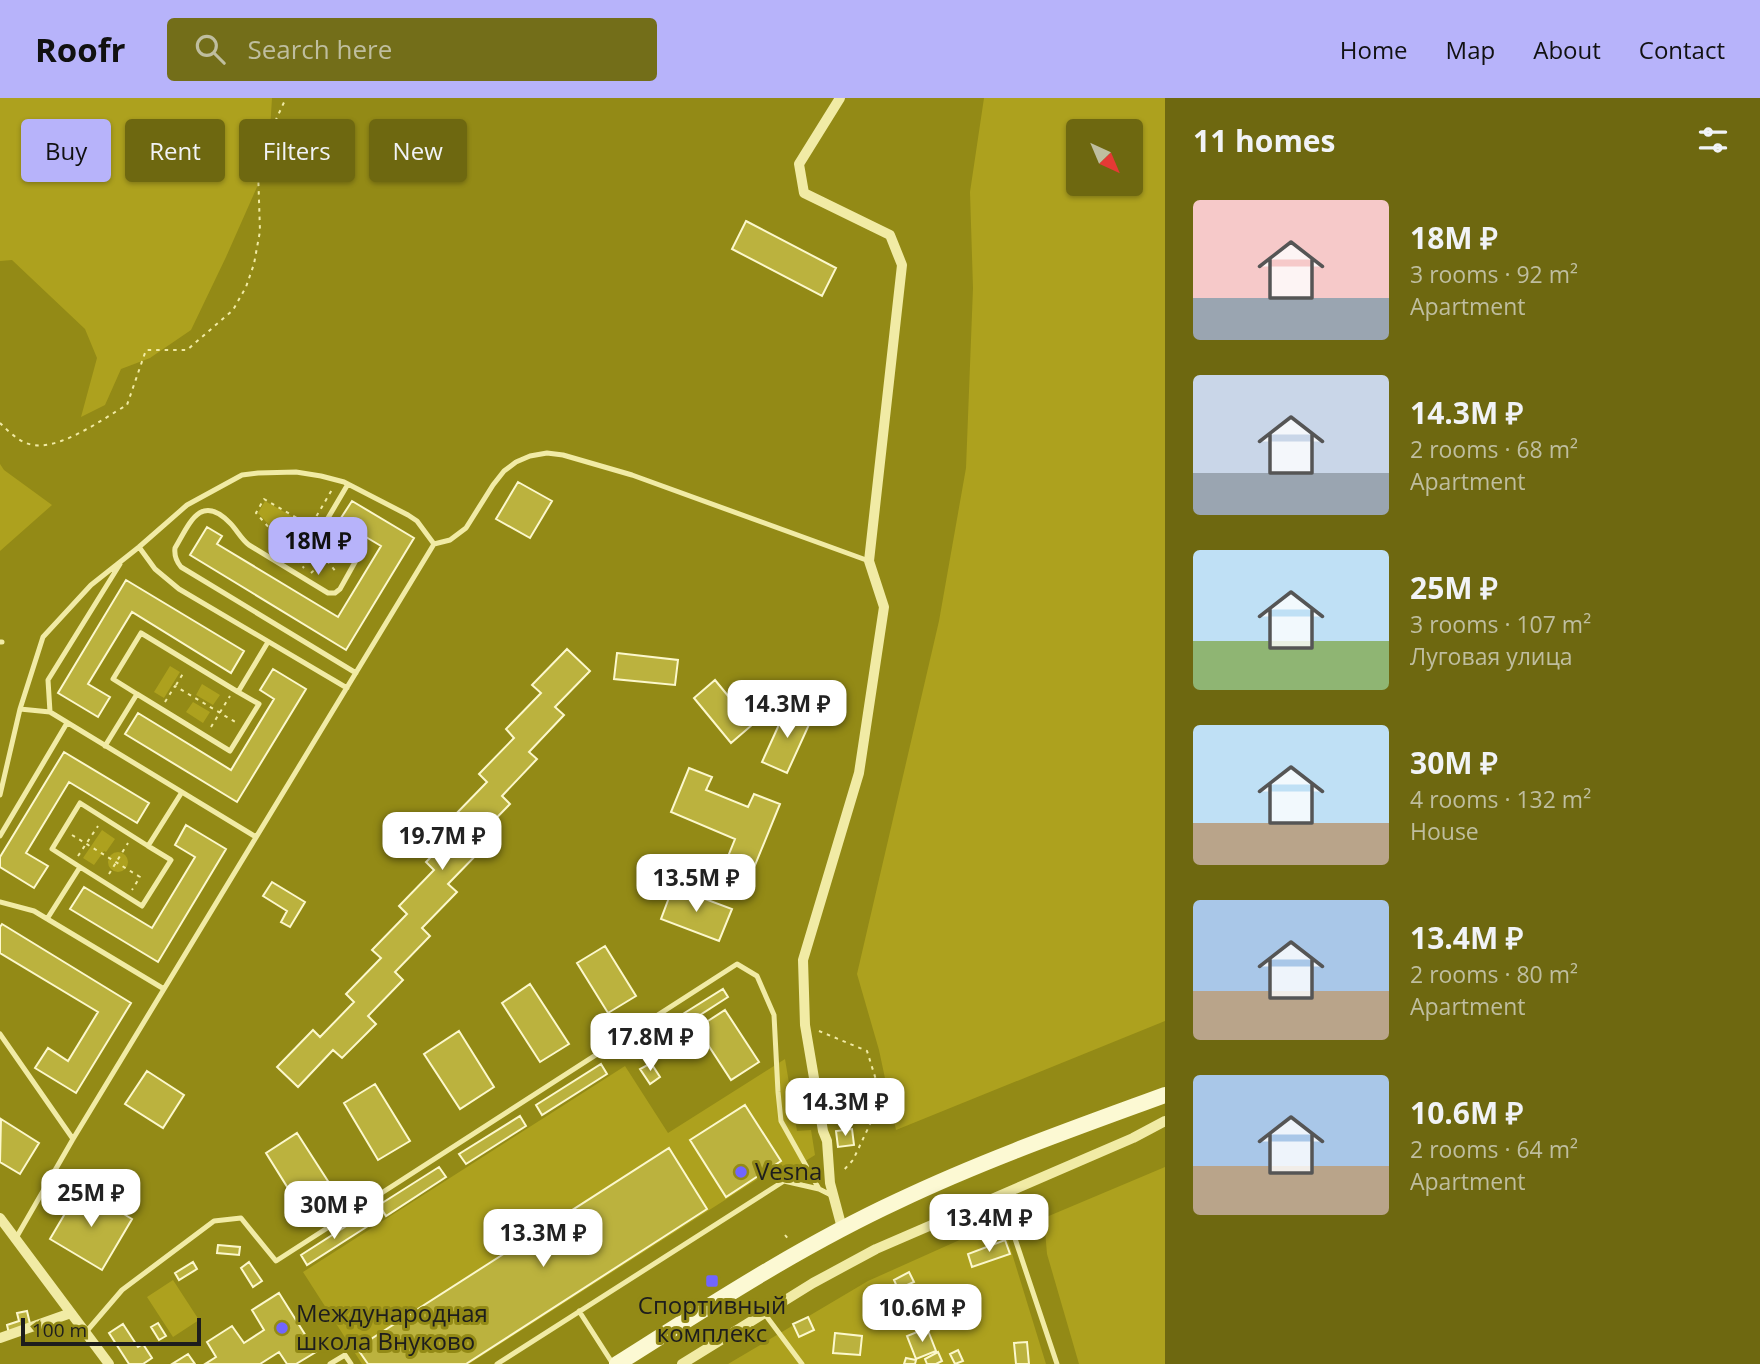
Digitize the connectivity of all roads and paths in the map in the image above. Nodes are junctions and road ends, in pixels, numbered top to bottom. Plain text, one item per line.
1 (286, 98) edge
2 (840, 98) edge
3 (0, 423) edge
4 (337, 480) junction
5 (348, 484) junction
6 (311, 526) junction
7 (331, 533) junction
8 (306, 534) junction
9 (349, 544) junction
10 (434, 544) junction
11 (316, 546) junction
12 (139, 547) junction
13 (287, 548) junction
14 (305, 555) dead end
15 (124, 559) junction
16 (274, 561) junction
17 (327, 561) junction
18 (869, 561) junction
19 (344, 582) junction
20 (268, 642) junction
21 (190, 662) junction
22 (356, 673) junction
23 (175, 685) junction
24 (347, 688) junction
25 (236, 690) junction
26 (137, 694) junction
27 (20, 709) junction
28 (161, 709) junction
29 (50, 712) junction
30 (219, 712) junction
31 (67, 723) junction
32 (244, 727) junction
33 (205, 736) junction
34 (105, 746) junction
35 (182, 792) junction
36 (0, 795) edge
37 (103, 817) junction
38 (64, 830) junction
39 (0, 836) edge
40 (133, 836) junction
41 (256, 837) junction
42 (86, 844) junction
43 (148, 846) junction
44 (116, 862) junction
45 (77, 865) junction
46 (104, 882) junction
47 (128, 897) junction
48 (0, 902) edge
49 (47, 919) junction
50 (164, 989) junction
51 (805, 1026) junction
52 (0, 1034) edge
53 (1165, 1095) edge
54 (1165, 1121) edge
55 (73, 1139) junction
56 (830, 1183) junction
57 (819, 1189) junction
58 (1000, 1194) junction
59 (834, 1197) junction
60 (0, 1218) edge
61 (842, 1228) junction
62 (785, 1235) dead end
63 (16, 1239) junction
64 (789, 1241) dead end
65 (579, 1311) junction
66 (71, 1313) junction
67 (764, 1313) junction
68 (86, 1332) junction
69 (0, 1338) edge
70 (109, 1364) edge
71 (330, 1364) edge
72 (351, 1364) edge
73 (497, 1364) edge
74 (615, 1364) edge
75 (682, 1364) edge
76 (802, 1364) edge
77 (1056, 1364) edge

1 - 3 path
2 - 18 street
4 - 5 lane
4 - 6 path
4 - 12 lane
5 - 7 lane
5 - 10 lane
6 - 8 path
6 - 13 path
7 - 9 lane
7 - 11 path
8 - 11 path
8 - 13 path
9 - 17 path
9 - 19 lane
10 - 18 lane
10 - 22 lane
11 - 14 path
11 - 17 path
12 - 15 lane
12 - 20 lane
13 - 16 path
13 - 17 path
15 - 27 lane
15 - 29 lane
16 - 19 lane
16 - 22 lane
17 - 19 path
18 - 51 street
20 - 24 lane
20 - 25 lane
21 - 23 path
21 - 25 lane
21 - 26 lane
22 - 24 lane
23 - 28 path
23 - 30 path
24 - 41 lane
25 - 30 path
25 - 32 lane
26 - 28 lane
26 - 34 lane
27 - 29 lane
27 - 36 lane
28 - 33 lane
29 - 31 lane
30 - 32 path
30 - 33 path
31 - 34 lane
31 - 39 lane
32 - 33 lane
34 - 35 lane
35 - 41 lane
35 - 43 lane
37 - 38 lane
37 - 40 lane
37 - 42 path
38 - 42 path
38 - 45 lane
40 - 43 lane
40 - 44 path
41 - 50 lane
42 - 44 path
42 - 45 path
43 - 47 lane
44 - 46 path
44 - 47 path
45 - 46 lane
45 - 49 lane
46 - 47 lane
48 - 49 lane
49 - 50 lane
50 - 55 lane
51 - 56 street
51 - 56 path
52 - 55 lane
53 - 61 main road
54 - 58 street
55 - 63 lane
56 - 59 street
57 - 59 lane
57 - 65 lane
57 - 68 lane
58 - 67 street
58 - 77 lane
59 - 61 street
60 - 63 street
61 - 74 main road
62 - 64 path
63 - 66 street
65 - 73 lane
65 - 74 lane
66 - 68 street
66 - 69 street
67 - 75 street
67 - 76 lane
68 - 70 street
71 - 72 lane

